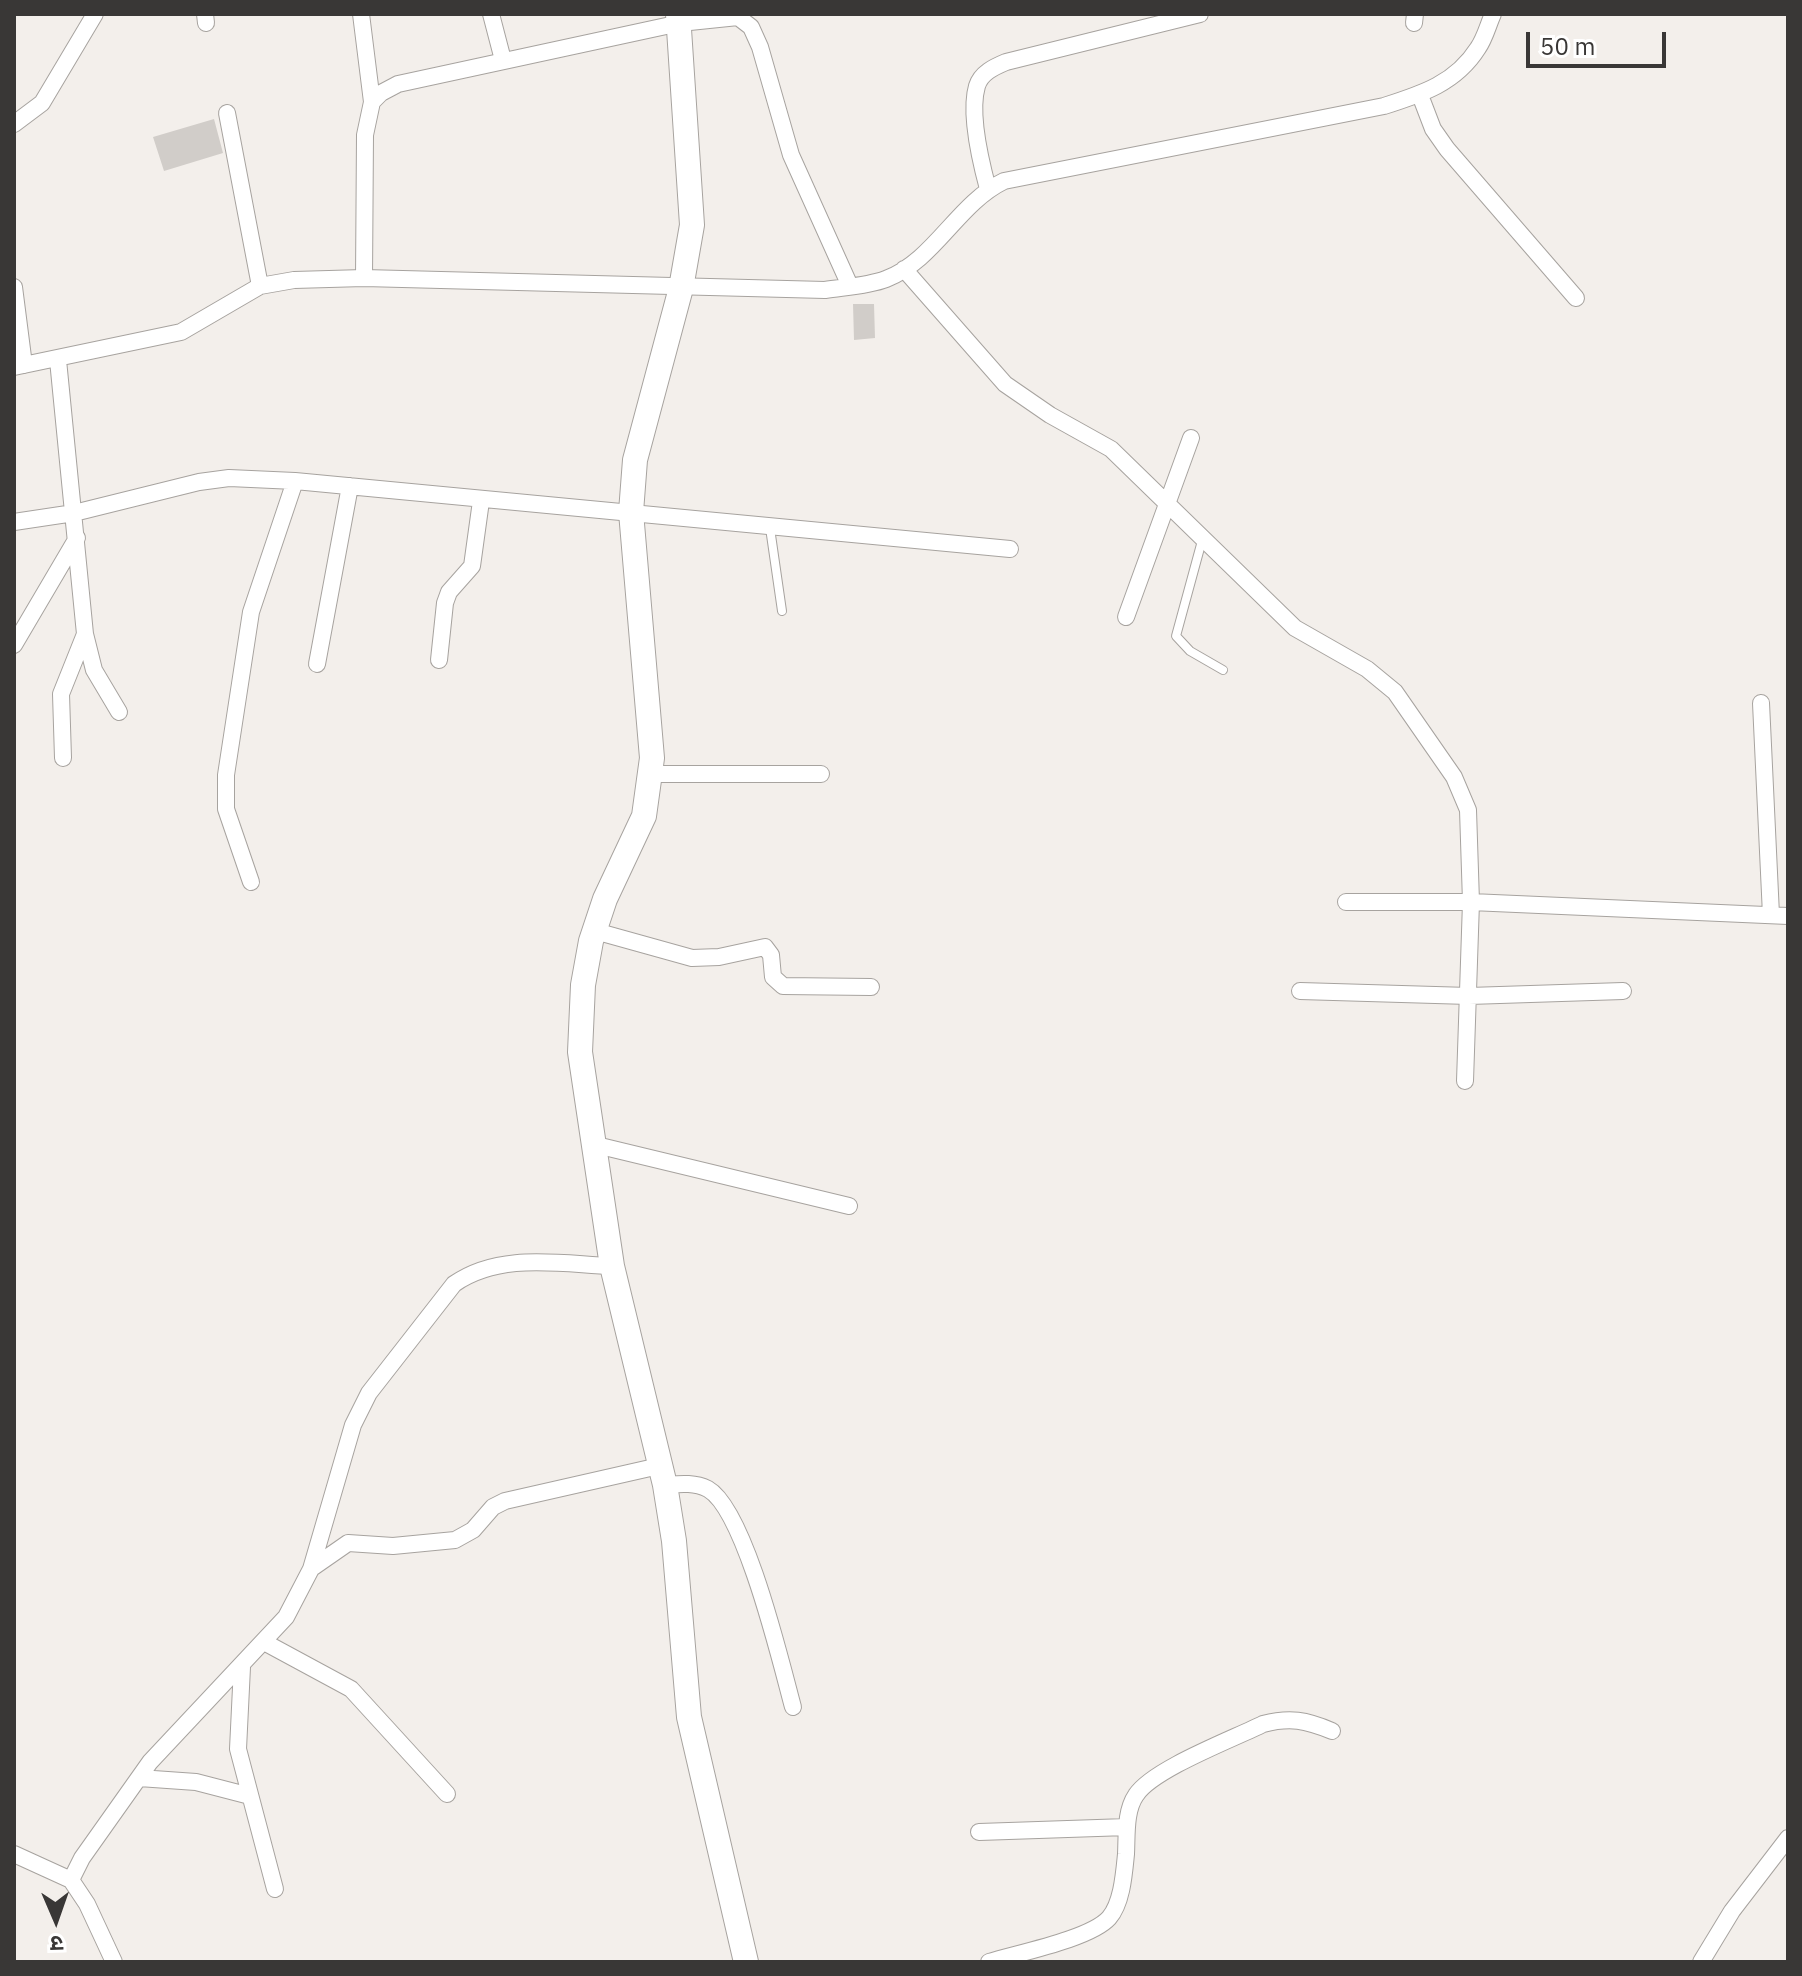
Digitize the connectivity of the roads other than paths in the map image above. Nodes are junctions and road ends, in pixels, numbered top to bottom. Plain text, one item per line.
1 (95, 14) edge
2 (361, 14) edge
3 (491, 14) edge
4 (1200, 14) edge
5 (1493, 14) edge
6 (679, 19) edge
7 (503, 60) junction
8 (1420, 95) junction
9 (372, 102) junction
10 (227, 113) dead end
11 (14, 124) edge
12 (988, 189) junction
13 (904, 269) junction
14 (364, 278) junction
15 (260, 286) junction
16 (850, 286) junction
17 (14, 287) edge
18 (681, 288) junction
19 (1576, 298) dead end
20 (58, 360) junction
21 (19, 366) edge
22 (1191, 438) dead end
23 (295, 481) junction
24 (350, 486) junction
25 (1166, 500) junction
26 (481, 501) junction
27 (631, 512) junction
28 (74, 513) junction
29 (14, 522) edge
30 (770, 528) junction
31 (1203, 537) junction
32 (77, 538) junction
33 (1010, 549) dead end
34 (782, 611) dead end
35 (1126, 617) dead end
36 (85, 634) junction
37 (14, 645) edge
38 (439, 660) dead end
39 (317, 664) dead end
40 (1223, 670) dead end
41 (1761, 703) dead end
42 (119, 712) dead end
43 (63, 758) dead end
44 (650, 774) junction
45 (821, 774) dead end
46 (251, 882) dead end
47 (1346, 902) dead end
48 (1471, 902) junction
49 (1780, 915) edge
50 (595, 931) junction
51 (871, 987) dead end
52 (1300, 991) dead end
53 (1623, 991) dead end
54 (1469, 996) junction
55 (1465, 1081) dead end
56 (592, 1144) junction
57 (849, 1206) dead end
58 (612, 1266) junction
59 (662, 1476) junction
60 (311, 1569) junction
61 (264, 1642) junction
62 (242, 1667) junction
63 (793, 1707) dead end
64 (1332, 1731) dead end
65 (139, 1778) junction
66 (447, 1794) dead end
67 (250, 1796) junction
68 (1127, 1827) junction
69 (979, 1832) dead end
70 (1788, 1838) edge
71 (14, 1854) edge
72 (71, 1880) junction
73 (275, 1889) dead end
74 (114, 1962) edge
75 (746, 1962) edge
76 (989, 1962) edge
77 (1701, 1962) edge

1 - 11 street
2 - 9 street
3 - 7 street
4 - 12 street
5 - 8 street
6 - 7 street
6 - 16 street
6 - 18 street
7 - 9 street
8 - 12 street
8 - 19 street
9 - 14 street
10 - 15 street
12 - 13 street
13 - 16 street
13 - 25 street
14 - 15 street
14 - 18 street
15 - 20 street
16 - 18 street
17 - 21 street
18 - 27 street
20 - 21 street
20 - 28 street
22 - 25 street
23 - 24 street
23 - 28 street
23 - 46 street
24 - 26 street
24 - 39 street
25 - 31 street
25 - 35 street
26 - 27 street
26 - 38 street
27 - 30 street
27 - 44 street
28 - 29 street
28 - 32 street
30 - 33 street
30 - 34 lane
31 - 40 lane
31 - 48 street
32 - 36 street
32 - 37 street
36 - 42 street
36 - 43 street
41 - 49 street
44 - 45 street
44 - 50 street
47 - 48 street
48 - 49 street
48 - 54 street
50 - 51 street
50 - 56 street
52 - 54 street
53 - 54 street
54 - 55 street
56 - 57 street
56 - 58 street
58 - 59 street
58 - 60 street
59 - 60 street
59 - 63 street
59 - 75 street
60 - 61 street
61 - 62 street
61 - 66 street
62 - 65 street
62 - 67 street
64 - 68 street
65 - 67 street
65 - 72 street
67 - 73 street
68 - 69 street
68 - 76 street
70 - 77 street
71 - 72 street
72 - 74 street

